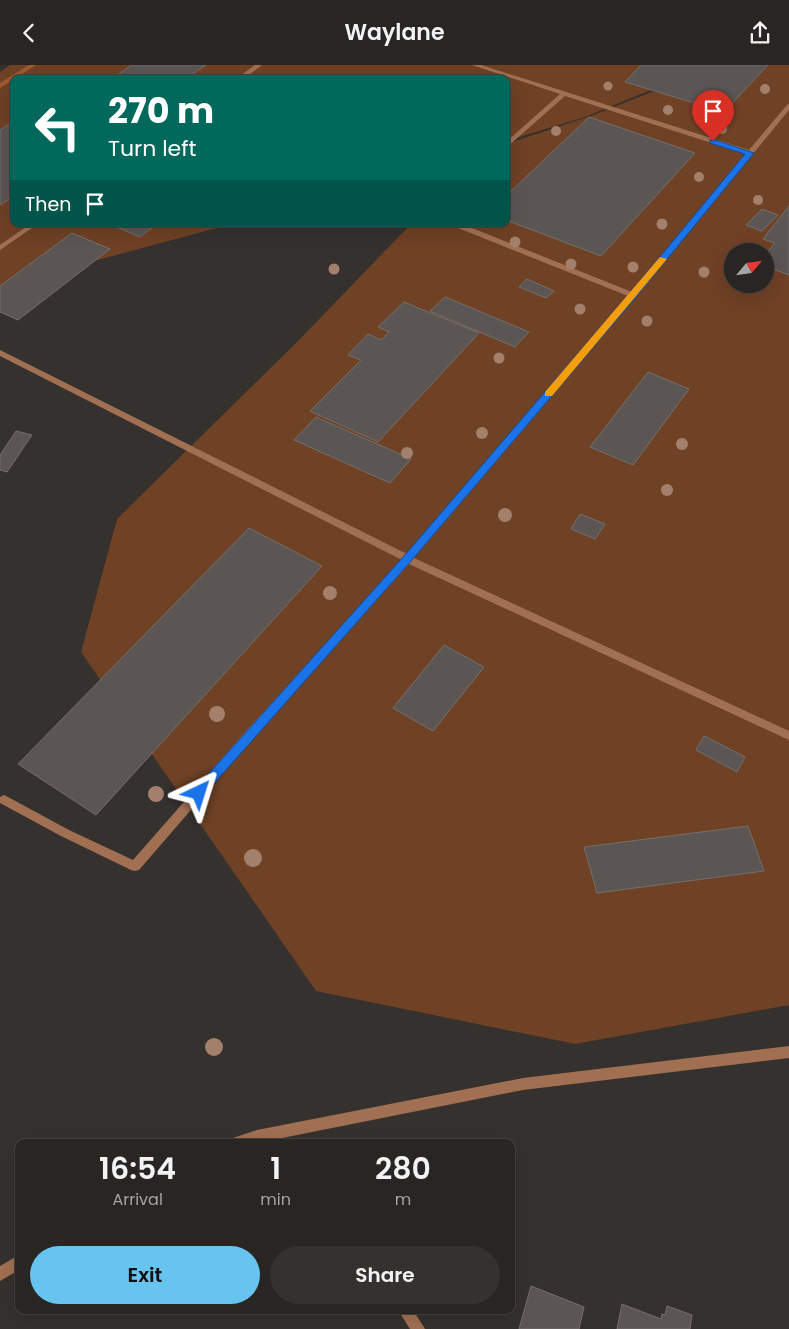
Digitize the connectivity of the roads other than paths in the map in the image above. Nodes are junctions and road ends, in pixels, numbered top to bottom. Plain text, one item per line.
1 (259, 65) edge
2 (475, 65) edge
3 (245, 75) edge
4 (506, 75) edge
5 (510, 76) edge
6 (564, 94) junction
7 (789, 106) edge
8 (510, 142) edge
9 (750, 153) junction
10 (30, 227) edge
11 (463, 227) edge
12 (0, 248) edge
13 (633, 295) junction
14 (0, 353) edge
15 (408, 559) junction
16 (789, 736) edge
17 (4, 800) dead end
18 (789, 1051) edge
19 (248, 1139) edge
20 (15, 1265) edge
21 (0, 1274) edge
22 (408, 1314) edge
23 (418, 1329) edge

1 - 3 street
2 - 4 street
5 - 6 street
6 - 8 street
6 - 9 street
7 - 9 street
9 - 13 street
10 - 12 street
11 - 13 street
13 - 15 street
14 - 15 street
15 - 16 street
15 - 17 street
18 - 19 street
20 - 21 street
22 - 23 street

